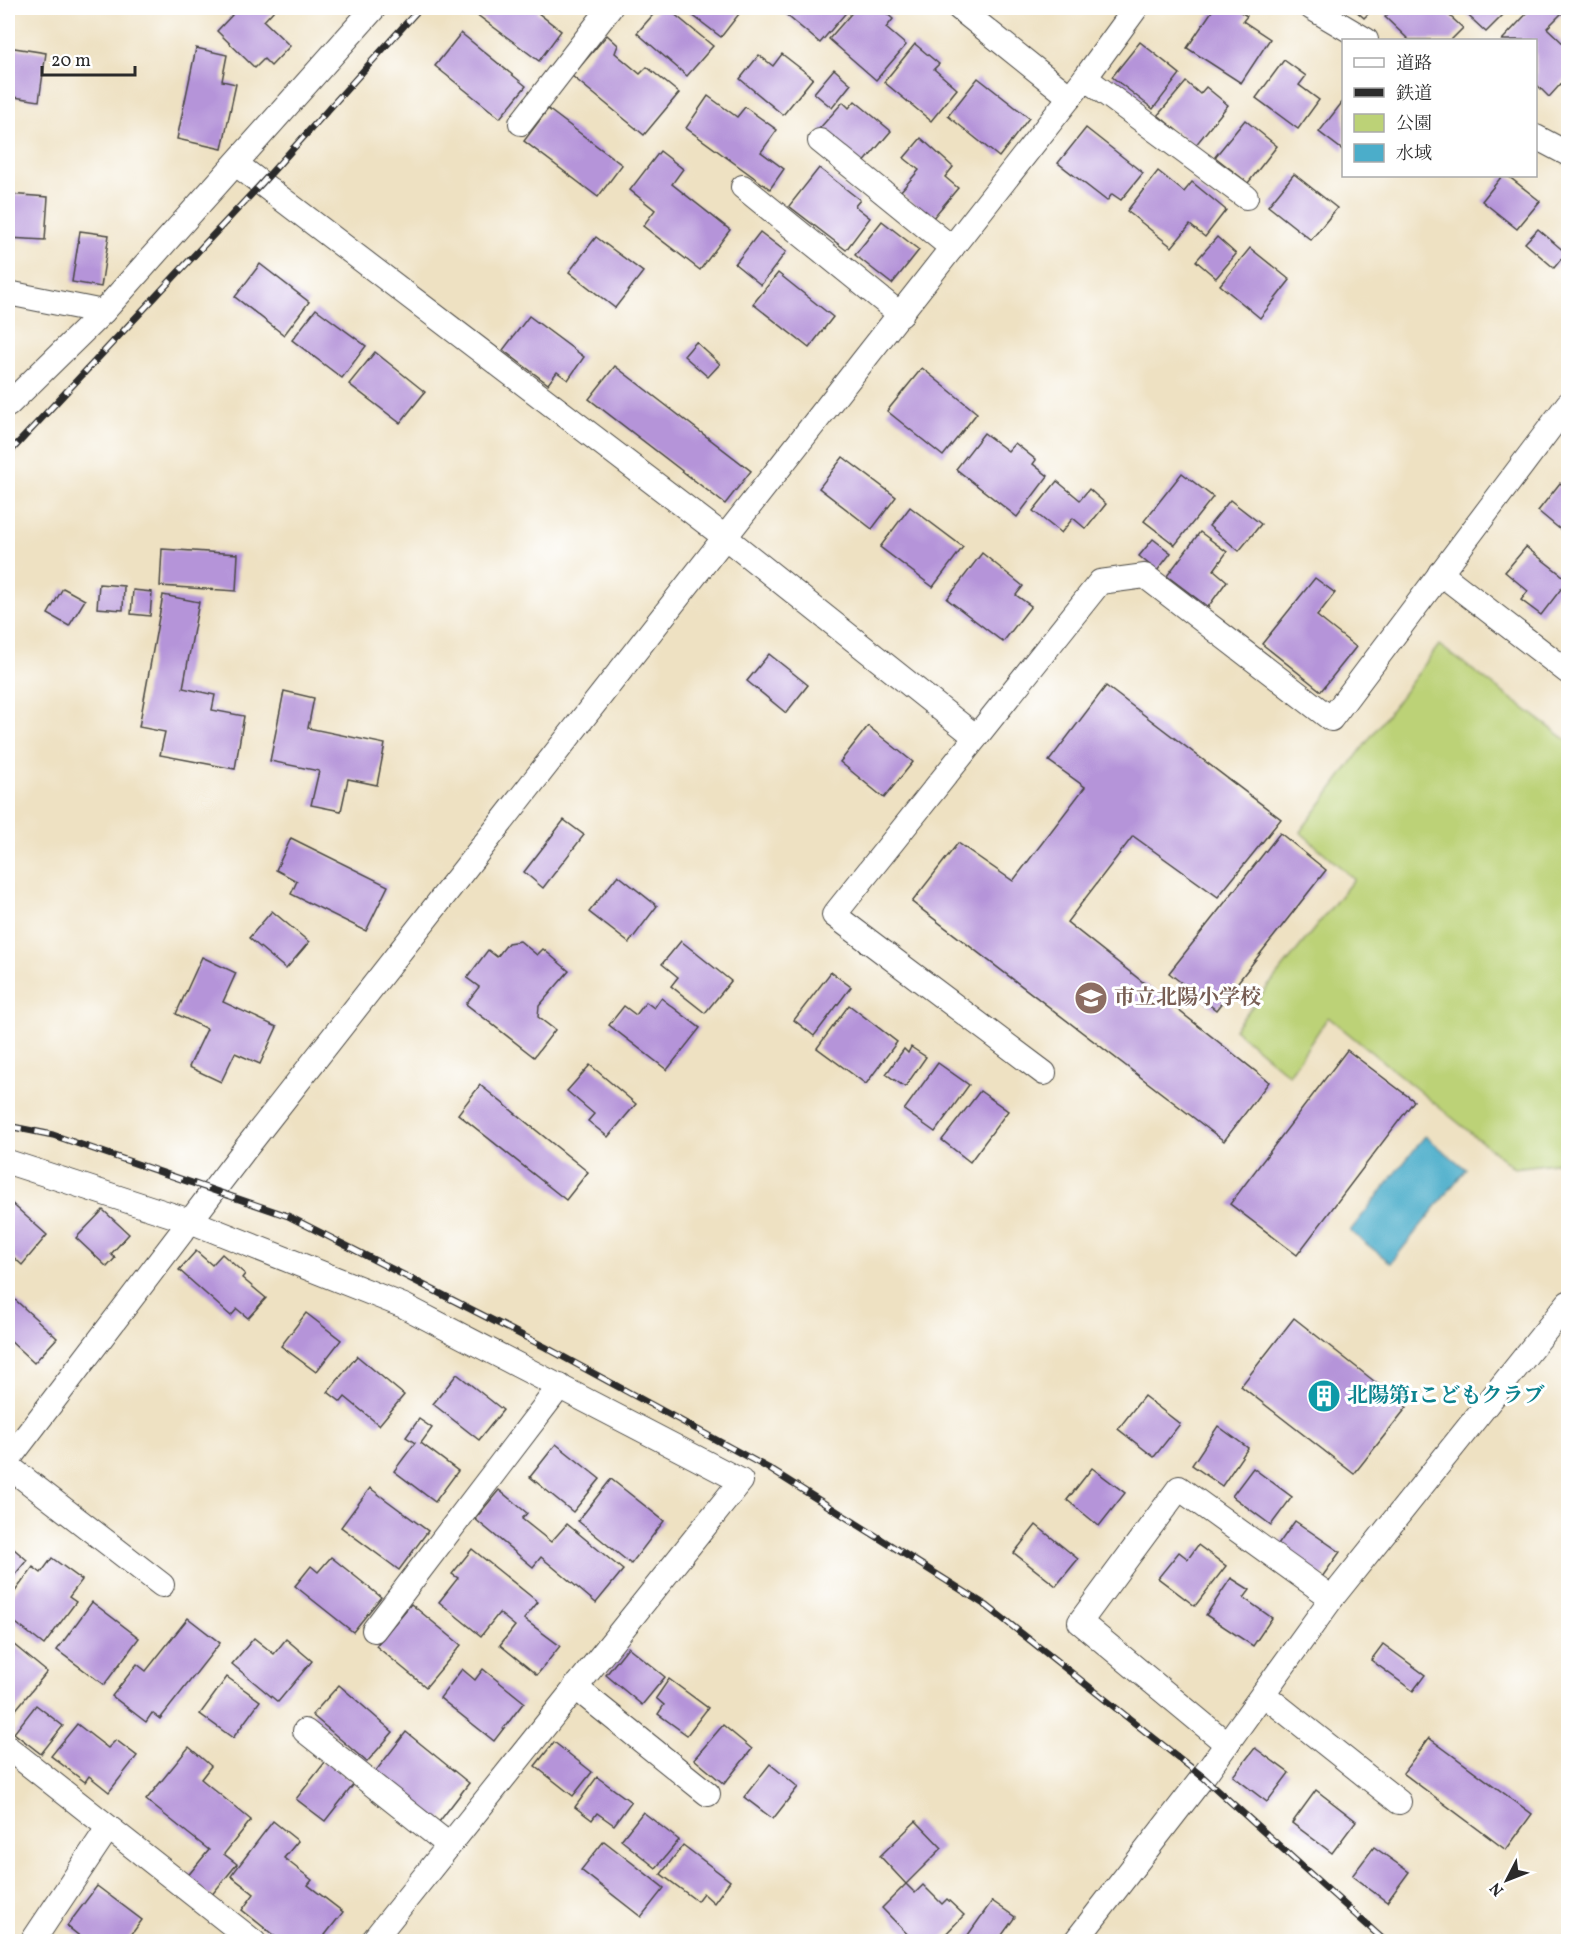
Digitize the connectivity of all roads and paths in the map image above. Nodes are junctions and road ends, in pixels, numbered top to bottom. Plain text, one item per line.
1 (374, 8) edge
2 (610, 8) edge
3 (959, 8) edge
4 (1136, 8) edge
5 (1312, 8) edge
6 (1364, 39) edge
7 (1085, 78) junction
8 (1070, 97) junction
9 (521, 123) dead end
10 (1537, 138) edge
11 (820, 141) dead end
12 (1569, 154) edge
13 (236, 164) junction
14 (743, 187) dead end
15 (1246, 197) dead end
16 (952, 248) junction
17 (8, 293) edge
18 (103, 312) junction
19 (901, 315) junction
20 (1569, 404) edge
21 (8, 405) edge
22 (726, 538) junction
23 (1440, 573) junction
24 (1569, 672) edge
25 (976, 737) junction
26 (1044, 1073) dead end
27 (8, 1162) edge
28 (190, 1221) junction
29 (1569, 1303) edge
30 (560, 1386) junction
31 (8, 1460) edge
32 (8, 1466) edge
33 (162, 1585) dead end
34 (1332, 1598) junction
35 (374, 1630) dead end
36 (575, 1687) junction
37 (1263, 1694) junction
38 (305, 1731) dead end
39 (1227, 1744) junction
40 (8, 1749) edge
41 (708, 1794) dead end
42 (1399, 1802) dead end
43 (108, 1828) junction
44 (449, 1845) junction
45 (32, 1941) edge
46 (254, 1941) edge
47 (372, 1941) edge
48 (1074, 1941) edge

1 - 13 street
2 - 9 street
3 - 8 street
4 - 7 street
5 - 6 street
7 - 8 street
7 - 15 street
8 - 16 street
10 - 12 street
11 - 16 street
13 - 18 street
13 - 22 street
14 - 19 street
16 - 19 street
17 - 18 street
18 - 21 street
19 - 22 street
20 - 23 street
22 - 25 street
22 - 28 street
23 - 24 street
23 - 25 street
25 - 26 street
27 - 28 street
28 - 30 street
28 - 31 street
29 - 34 street
30 - 35 street
30 - 36 street
32 - 33 street
34 - 37 street
34 - 39 street
36 - 41 street
36 - 44 street
37 - 39 street
37 - 42 street
38 - 44 street
39 - 48 street
40 - 43 street
43 - 45 street
43 - 46 street
44 - 47 street

